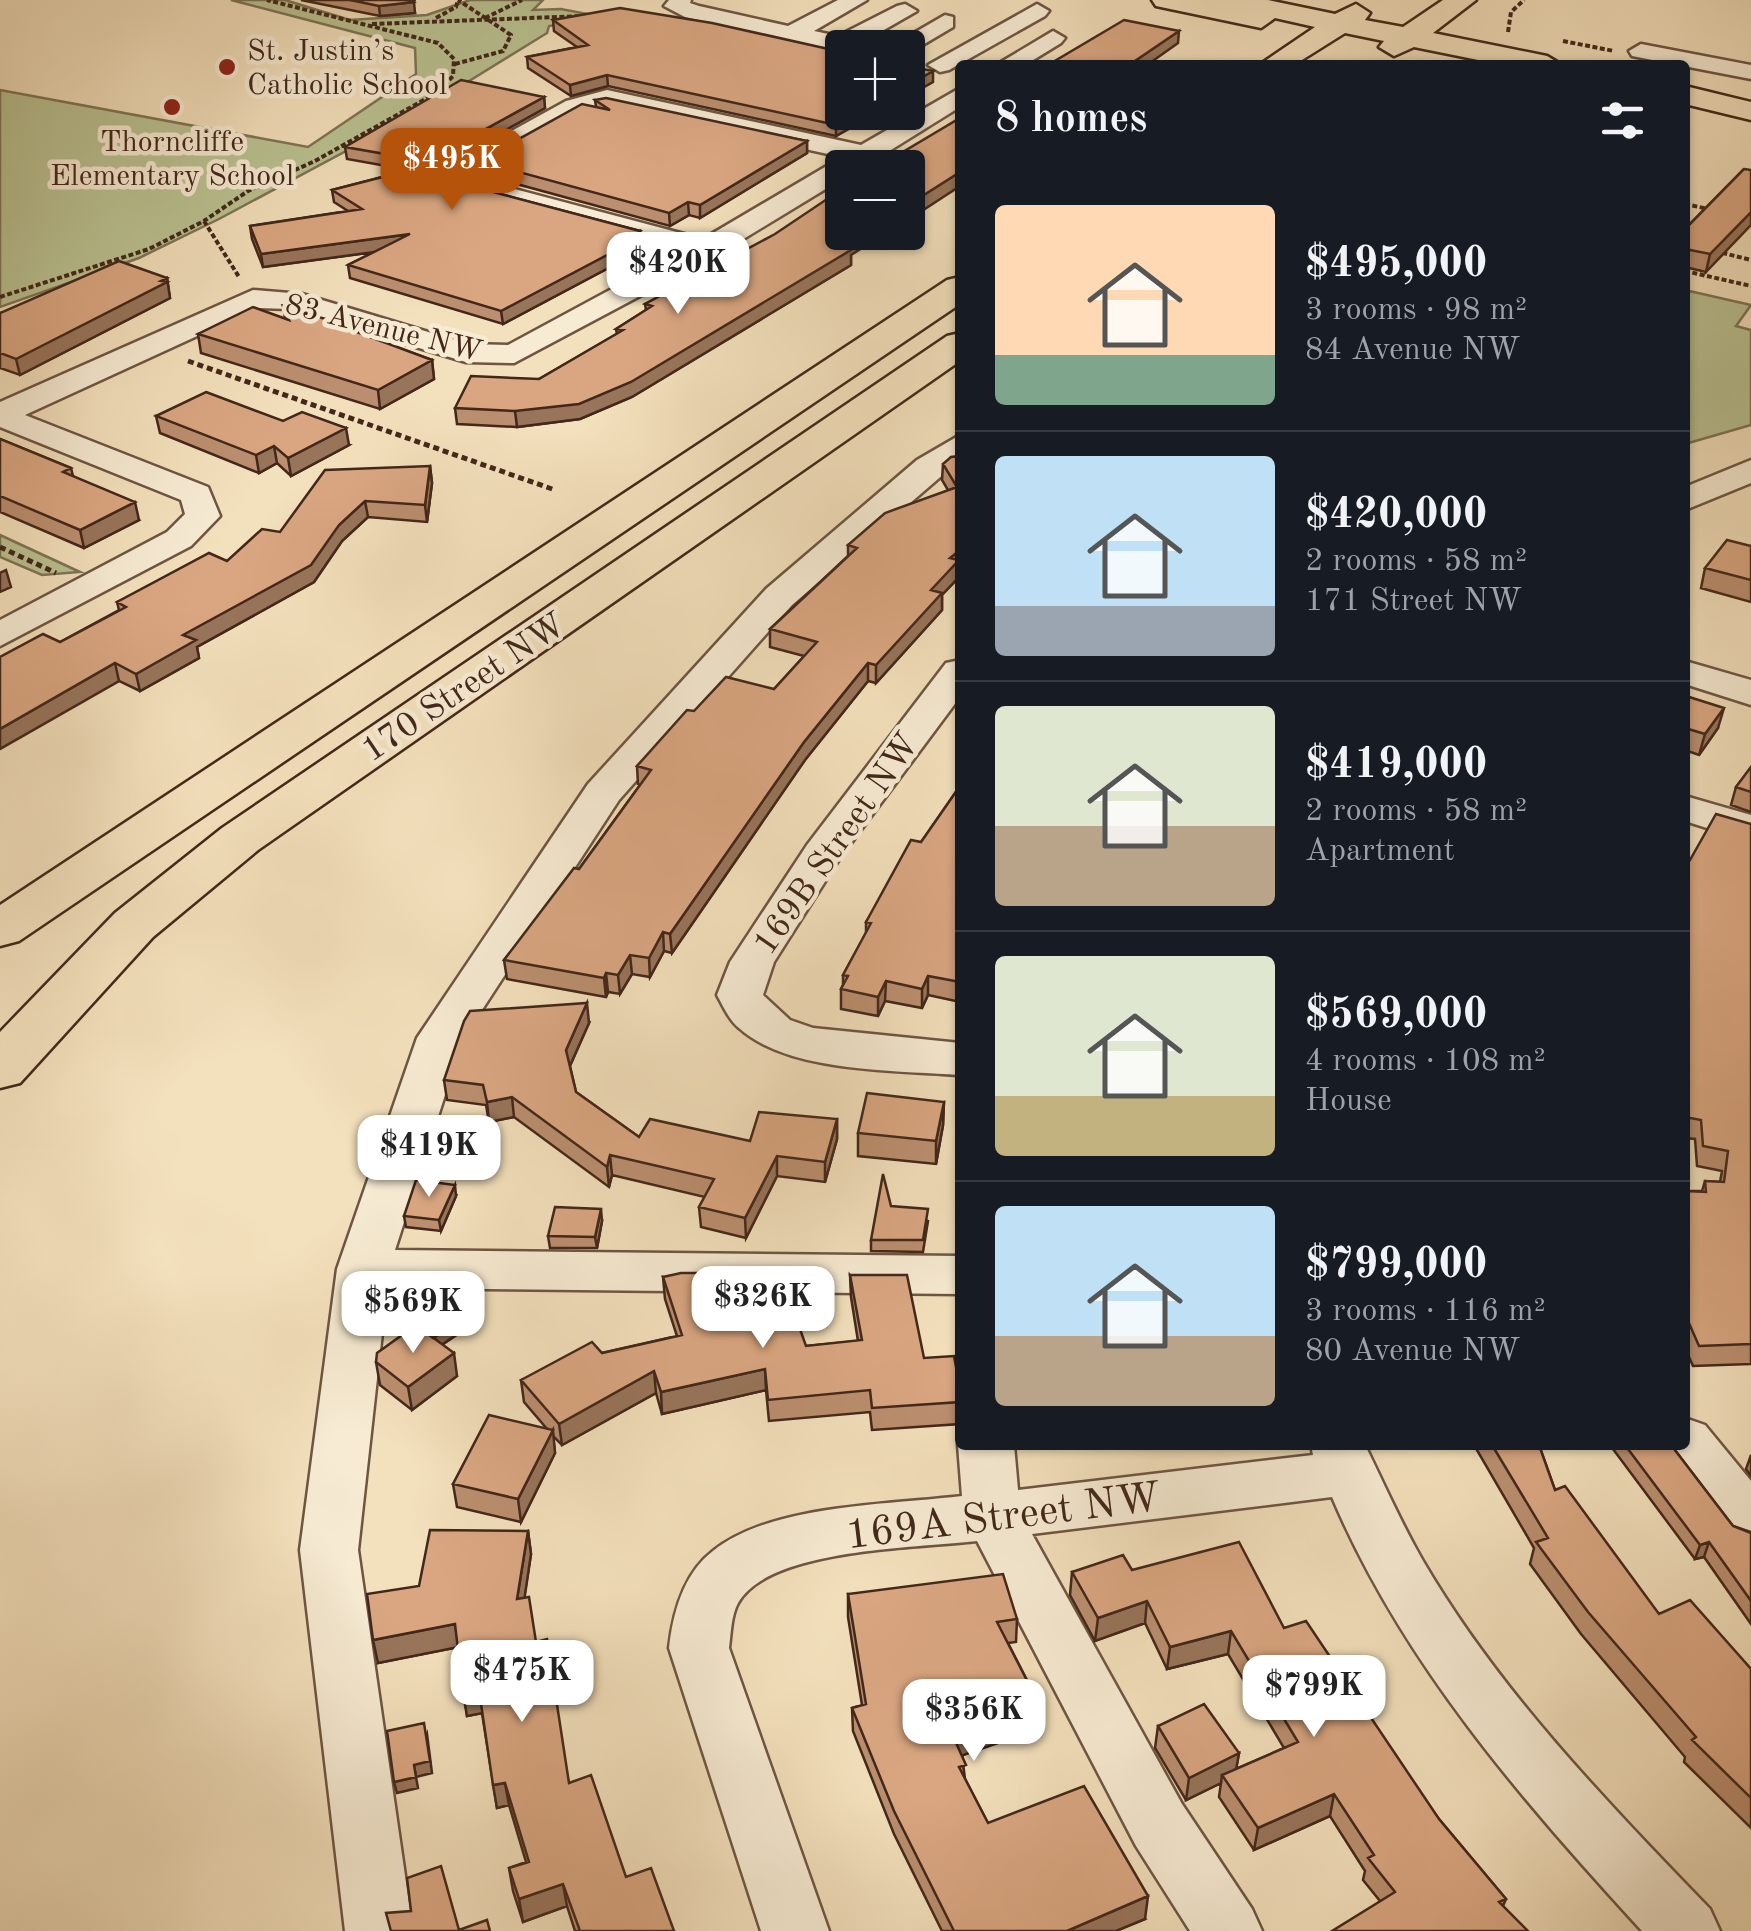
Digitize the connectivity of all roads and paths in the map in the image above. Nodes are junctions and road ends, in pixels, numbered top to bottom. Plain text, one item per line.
1 (267, 0) edge
2 (458, 0) edge
3 (522, 0) edge
4 (856, 0) edge
5 (1153, 0) edge
6 (1166, 0) edge
7 (1229, 0) edge
8 (1375, 0) edge
9 (1462, 0) edge
10 (678, 3) edge
11 (798, 6) dead end
12 (905, 11) dead end
13 (1037, 11) dead end
14 (832, 13) junction
15 (588, 15) edge
16 (484, 18) junction
17 (1328, 18) edge
18 (430, 20) junction
19 (945, 22) dead end
20 (360, 25) junction
21 (875, 30) edge
22 (792, 33) junction
23 (925, 34) edge
24 (1053, 38) dead end
25 (825, 40) edge
26 (1702, 46) dead end
27 (1389, 50) edge
28 (1642, 51) dead end
29 (1751, 55) edge
30 (961, 60) edge
31 (1016, 60) edge
32 (1268, 60) edge
33 (1277, 60) edge
34 (1443, 60) edge
35 (1495, 60) edge
36 (1689, 60) edge
37 (1690, 60) edge
38 (925, 62) edge
39 (455, 64) junction
40 (950, 67) edge
41 (1751, 72) edge
42 (1690, 97) edge
43 (955, 99) edge
44 (409, 109) junction
45 (1690, 109) edge
46 (1751, 111) edge
47 (428, 114) edge
48 (1751, 122) edge
49 (871, 150) edge
50 (825, 156) edge
51 (825, 178) edge
52 (1720, 195) edge
53 (1690, 205) edge
54 (1707, 208) junction
55 (1722, 212) edge
56 (204, 222) junction
57 (1702, 248) edge
58 (707, 249) junction
59 (1751, 260) edge
60 (1690, 272) edge
61 (1751, 286) edge
62 (955, 291) edge
63 (0, 297) edge
64 (253, 299) junction
65 (149, 347) junction
66 (955, 347) edge
67 (0, 415) edge
68 (955, 448) edge
69 (1751, 470) edge
70 (555, 490) dead end
71 (1690, 498) edge
72 (0, 547) edge
73 (88, 588) junction
74 (0, 635) edge
75 (1690, 674) edge
76 (955, 677) edge
77 (1751, 693) edge
78 (1690, 810) edge
79 (1751, 829) edge
80 (0, 929) edge
81 (955, 1059) edge
82 (0, 1069) edge
83 (363, 1269) junction
84 (955, 1274) edge
85 (1690, 1446) edge
86 (986, 1450) edge
87 (1343, 1459) edge
88 (992, 1514) junction
89 (1751, 1522) edge
90 (379, 1931) edge
91 (795, 1931) edge
92 (1228, 1931) edge
93 (1686, 1931) edge

1 - 20 path
2 - 16 path
2 - 18 path
3 - 16 path
4 - 14 street
5 - 32 main road
6 - 17 main road
7 - 17 main road
8 - 17 main road
9 - 27 main road
10 - 22 street
11 - 14 street
12 - 21 street
13 - 30 street
14 - 22 street
15 - 16 path
16 - 18 path
16 - 39 path
17 - 27 main road
17 - 33 main road
18 - 20 path
19 - 23 street
20 - 39 path
22 - 25 street
24 - 31 street
26 - 29 street
27 - 34 main road
27 - 35 main road
28 - 36 street
37 - 41 street
38 - 40 street
39 - 44 path
42 - 46 main road
43 - 49 street
44 - 47 path
44 - 56 path
45 - 48 main road
50 - 58 street
51 - 58 street
52 - 54 path
53 - 54 path
54 - 55 path
56 - 63 path
56 - 64 path
57 - 59 path
58 - 64 street, 83 Avenue NW
60 - 61 path
62 - 80 main road, 170 Street NW
64 - 65 street
65 - 67 street
65 - 70 path
66 - 82 main road, 170 Street NW
67 - 73 street
68 - 83 street
69 - 71 street
72 - 73 path
73 - 74 street
75 - 77 street
76 - 81 street, 169B Street NW
78 - 79 street
83 - 84 street
83 - 90 street
85 - 89 street
86 - 88 street
87 - 88 street, 169A Street NW
87 - 93 street
88 - 91 street, 169A Street NW
88 - 92 street

